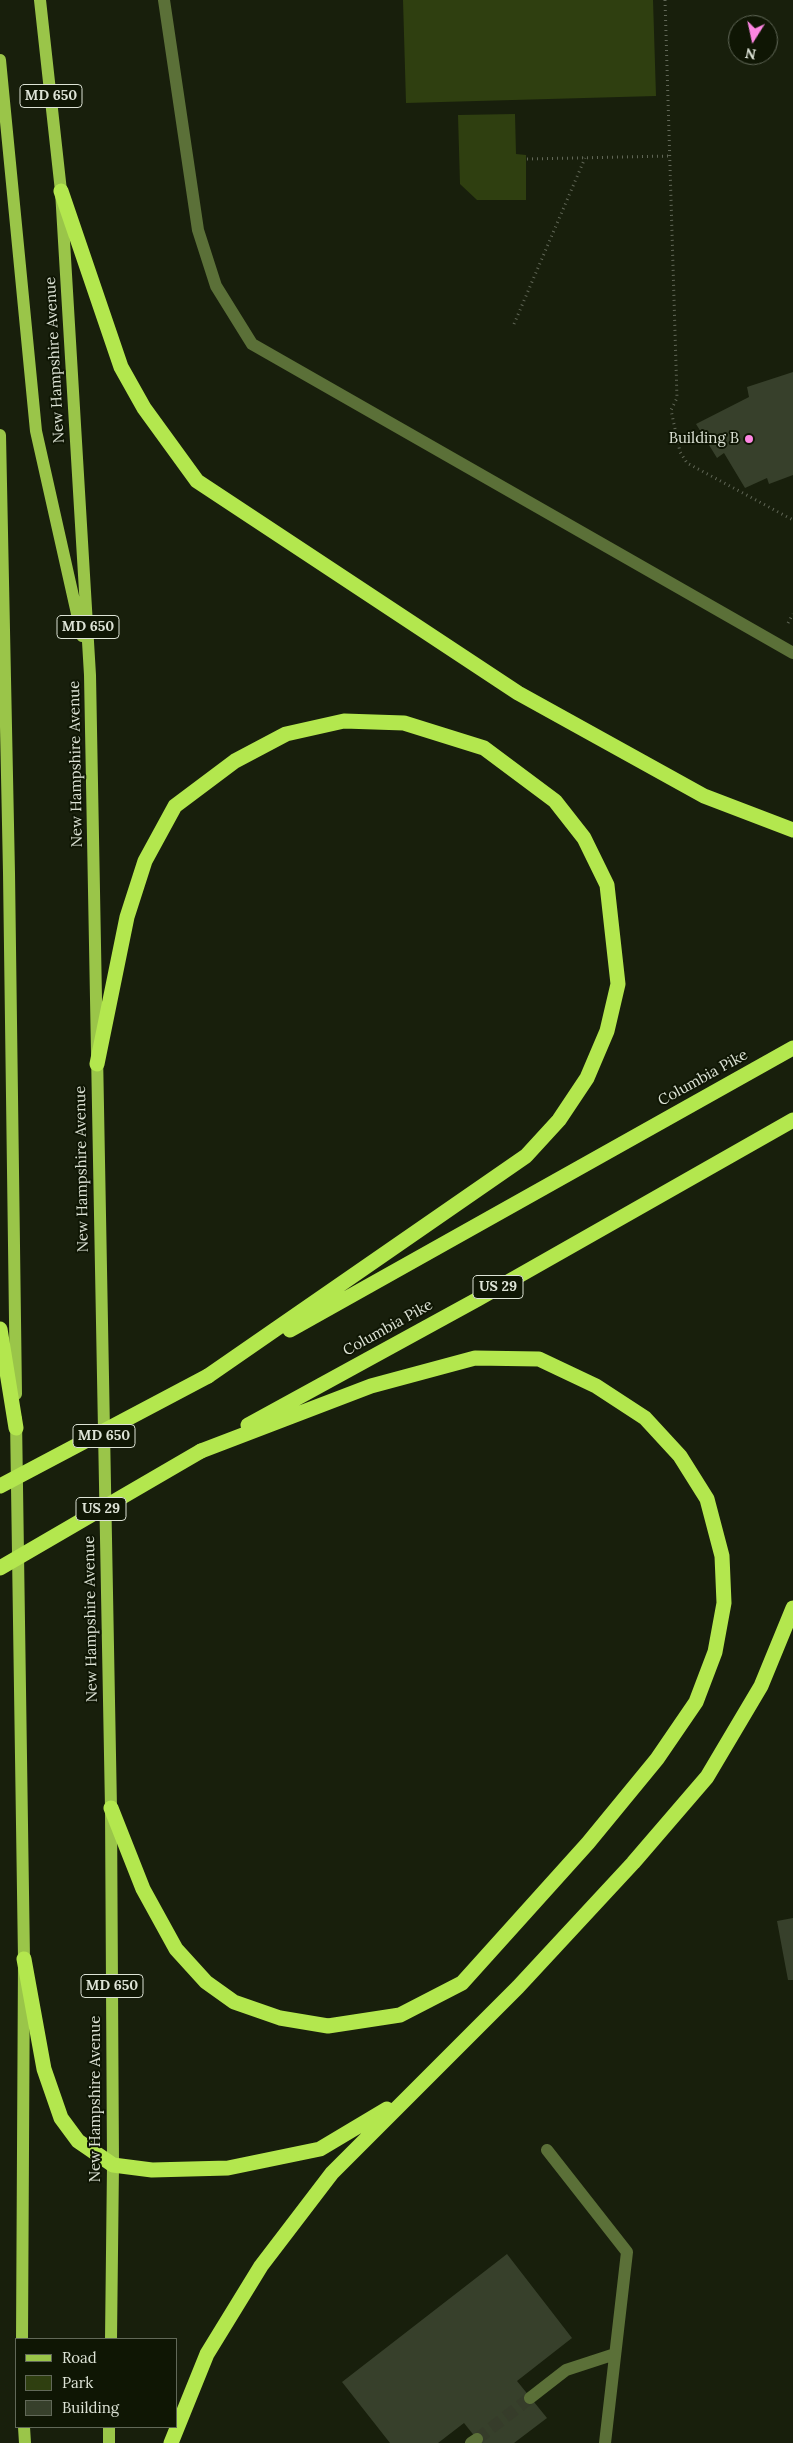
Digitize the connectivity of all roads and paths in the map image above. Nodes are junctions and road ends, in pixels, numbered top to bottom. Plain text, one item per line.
1 (40, 0) edge
2 (164, 0) edge
3 (665, 0) edge
4 (0, 60) edge
5 (670, 156) junction
6 (585, 158) junction
7 (527, 159) dead end
8 (61, 191) junction
9 (514, 324) dead end
10 (0, 435) edge
11 (793, 520) edge
12 (793, 654) edge
13 (90, 675) junction
14 (793, 830) edge
15 (793, 1048) edge
16 (96, 1064) junction
17 (793, 1120) edge
18 (0, 1329) edge
19 (208, 1376) junction
20 (16, 1428) junction
21 (201, 1451) junction
22 (0, 1486) edge
23 (0, 1568) edge
24 (793, 1608) edge
25 (111, 1808) junction
26 (24, 1959) junction
27 (406, 2099) junction
28 (547, 2150) dead end
29 (114, 2165) junction
30 (22, 2338) edge
31 (111, 2338) edge
32 (615, 2354) junction
33 (530, 2398) tunnel mouth
34 (178, 2426) edge
35 (24, 2428) edge
36 (109, 2428) edge
37 (177, 2428) edge
38 (25, 2443) edge
39 (109, 2443) edge
40 (171, 2443) edge
41 (605, 2443) edge

1 - 8 main road, New Hampshire Avenue / MD 650
2 - 12 lane
3 - 5 path
4 - 13 main road
5 - 6 path
5 - 11 path
6 - 7 path
6 - 9 path
8 - 13 main road, New Hampshire Avenue / MD 650
8 - 14 highway
10 - 20 main road
13 - 16 main road, New Hampshire Avenue / MD 650
15 - 19 highway, Columbia Pike
16 - 19 highway
16 - 25 main road, New Hampshire Avenue / MD 650
17 - 21 highway, Columbia Pike / US 29
18 - 20 highway
19 - 22 highway, Columbia Pike, bridge
20 - 26 main road
21 - 23 highway, Columbia Pike / US 29, bridge
21 - 25 highway
24 - 27 highway
25 - 29 main road, New Hampshire Avenue / MD 650
26 - 29 highway
26 - 30 main road
27 - 29 highway
27 - 34 highway
28 - 32 lane
29 - 31 main road, New Hampshire Avenue / MD 650
32 - 33 lane
32 - 41 lane
35 - 38 main road
36 - 39 main road
37 - 40 highway

